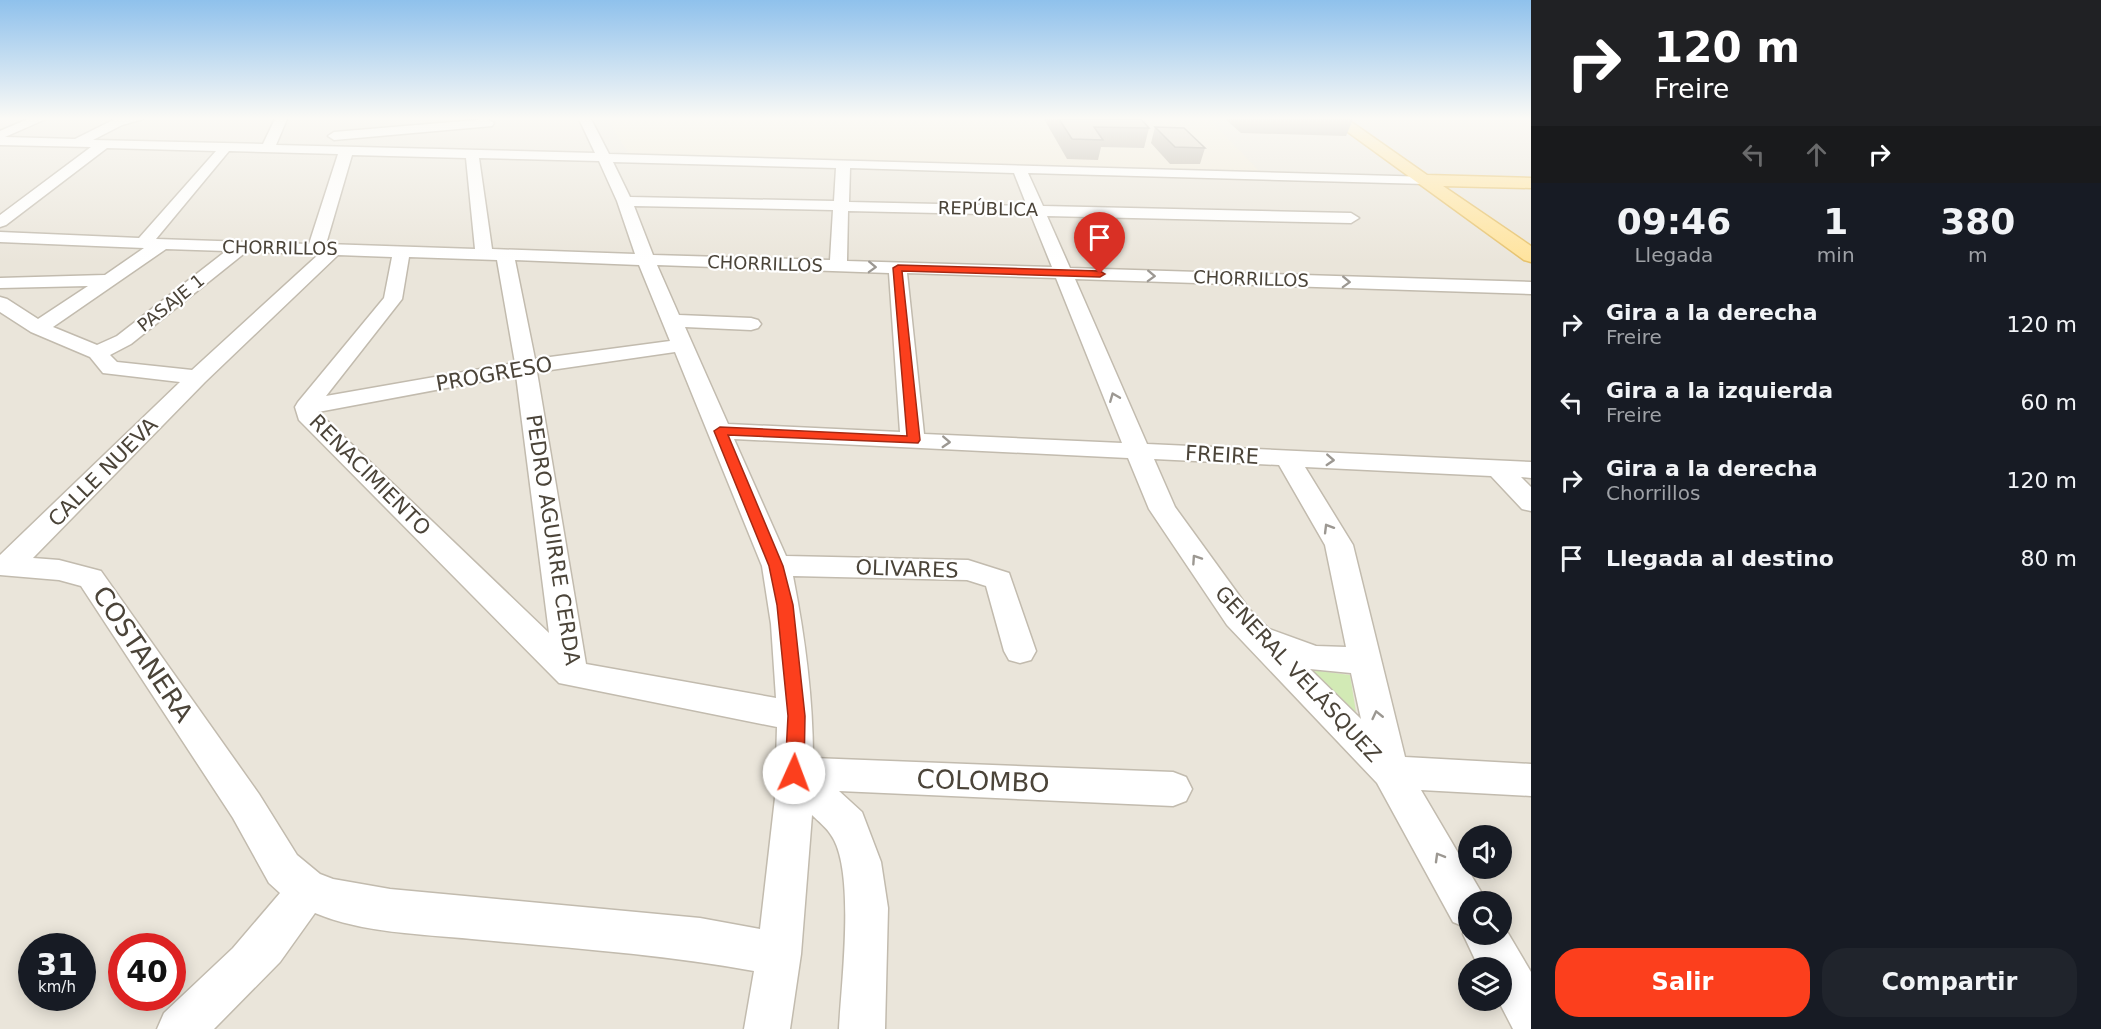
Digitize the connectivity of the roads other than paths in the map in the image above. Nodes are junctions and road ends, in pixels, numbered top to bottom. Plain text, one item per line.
1 (74, 167) edge
2 (211, 167) edge
3 (343, 167) edge
4 (475, 167) edge
5 (609, 167) edge
6 (843, 167) edge
7 (915, 167) edge
8 (1412, 167) edge
9 (1415, 167) edge
10 (1020, 170) junction
11 (1434, 181) junction
12 (1531, 183) edge
13 (625, 201) junction
14 (841, 206) junction
15 (1036, 210) junction
16 (1351, 218) dead end
17 (0, 222) edge
18 (0, 237) edge
19 (1531, 243) edge
20 (153, 244) junction
21 (242, 247) junction
22 (325, 249) junction
23 (402, 250) junction
24 (494, 254) junction
25 (1531, 256) edge
26 (645, 260) junction
27 (838, 266) junction
28 (898, 268) junction
29 (1064, 273) junction
30 (110, 280) junction
31 (0, 283) edge
32 (1531, 288) edge
33 (0, 303) edge
34 (671, 321) junction
35 (752, 324) dead end
36 (38, 328) junction
37 (682, 345) junction
38 (97, 353) junction
39 (526, 367) junction
40 (197, 378) junction
41 (306, 407) junction
42 (720, 431) junction
43 (914, 440) junction
44 (1136, 451) junction
45 (1287, 458) junction
46 (1498, 468) junction
47 (1531, 470) edge
48 (1531, 503) edge
49 (4, 566) edge
50 (776, 566) junction
51 (1259, 638) junction
52 (1020, 651) dead end
53 (1364, 661) junction
54 (571, 674) junction
55 (796, 716) junction
56 (1390, 772) junction
57 (794, 773) junction
58 (1531, 780) edge
59 (1173, 789) dead end
60 (306, 889) junction
61 (1459, 891) edge
62 (1490, 945) edge
63 (779, 954) junction
64 (1531, 1015) edge
65 (180, 1029) edge
66 (767, 1029) edge
67 (862, 1029) edge

1 - 17 street
2 - 20 street
3 - 22 street
4 - 24 street, PEDRO AGUIRRE CERDA
5 - 13 street
6 - 14 street
7 - 10 street
8 - 11 main road
9 - 11 main road
10 - 11 street
10 - 15 street, GENERAL VELÁSQUEZ
11 - 12 main road
11 - 19 main road
11 - 25 main road
13 - 14 street, REPÚBLICA
13 - 26 street
14 - 15 street, REPÚBLICA
14 - 27 street
15 - 16 street, REPÚBLICA
15 - 29 street, GENERAL VELÁSQUEZ
18 - 20 street, CHORRILLOS
20 - 21 street, CHORRILLOS
20 - 30 street
21 - 22 street, CHORRILLOS
21 - 38 street, PASAJE 1
22 - 23 street, CHORRILLOS
22 - 40 street, CALLE NUEVA
23 - 24 street, CHORRILLOS
23 - 41 street, RENACIMIENTO
24 - 26 street, CHORRILLOS
24 - 39 street, PEDRO AGUIRRE CERDA
26 - 27 street, CHORRILLOS
26 - 34 street
27 -> 28 street, CHORRILLOS
28 - 29 street, CHORRILLOS
28 - 43 street
29 -> 32 street, CHORRILLOS
44 -> 29 street, GENERAL VELÁSQUEZ
30 - 31 street
30 - 36 street
33 - 36 street
34 - 35 street
34 - 37 street
36 - 38 street
37 - 39 street, PROGRESO
37 - 42 street
38 - 40 street
39 - 41 street, PROGRESO
39 - 54 street, PEDRO AGUIRRE CERDA
40 - 49 street, CALLE NUEVA
41 - 54 street, RENACIMIENTO
42 - 43 street, FREIRE
42 - 50 street
43 -> 44 street, FREIRE
44 - 45 street, FREIRE
51 -> 44 street, GENERAL VELÁSQUEZ
45 -> 46 street, FREIRE
53 -> 45 street, GENERAL VELÁSQUEZ
46 - 47 street, FREIRE
46 - 48 street
49 - 60 street, COSTANERA
50 - 52 street, OLIVARES
50 - 55 street
51 - 53 street
51 - 56 street, GENERAL VELÁSQUEZ
56 -> 53 street, GENERAL VELÁSQUEZ
54 - 55 street, PEDRO AGUIRRE CERDA
55 - 57 street
56 - 58 street
61 -> 56 street, GENERAL VELÁSQUEZ
57 - 59 street, COLOMBO
57 - 63 street
57 - 67 street
60 - 63 street, COSTANERA
60 - 65 street
62 - 64 street
63 - 66 street

